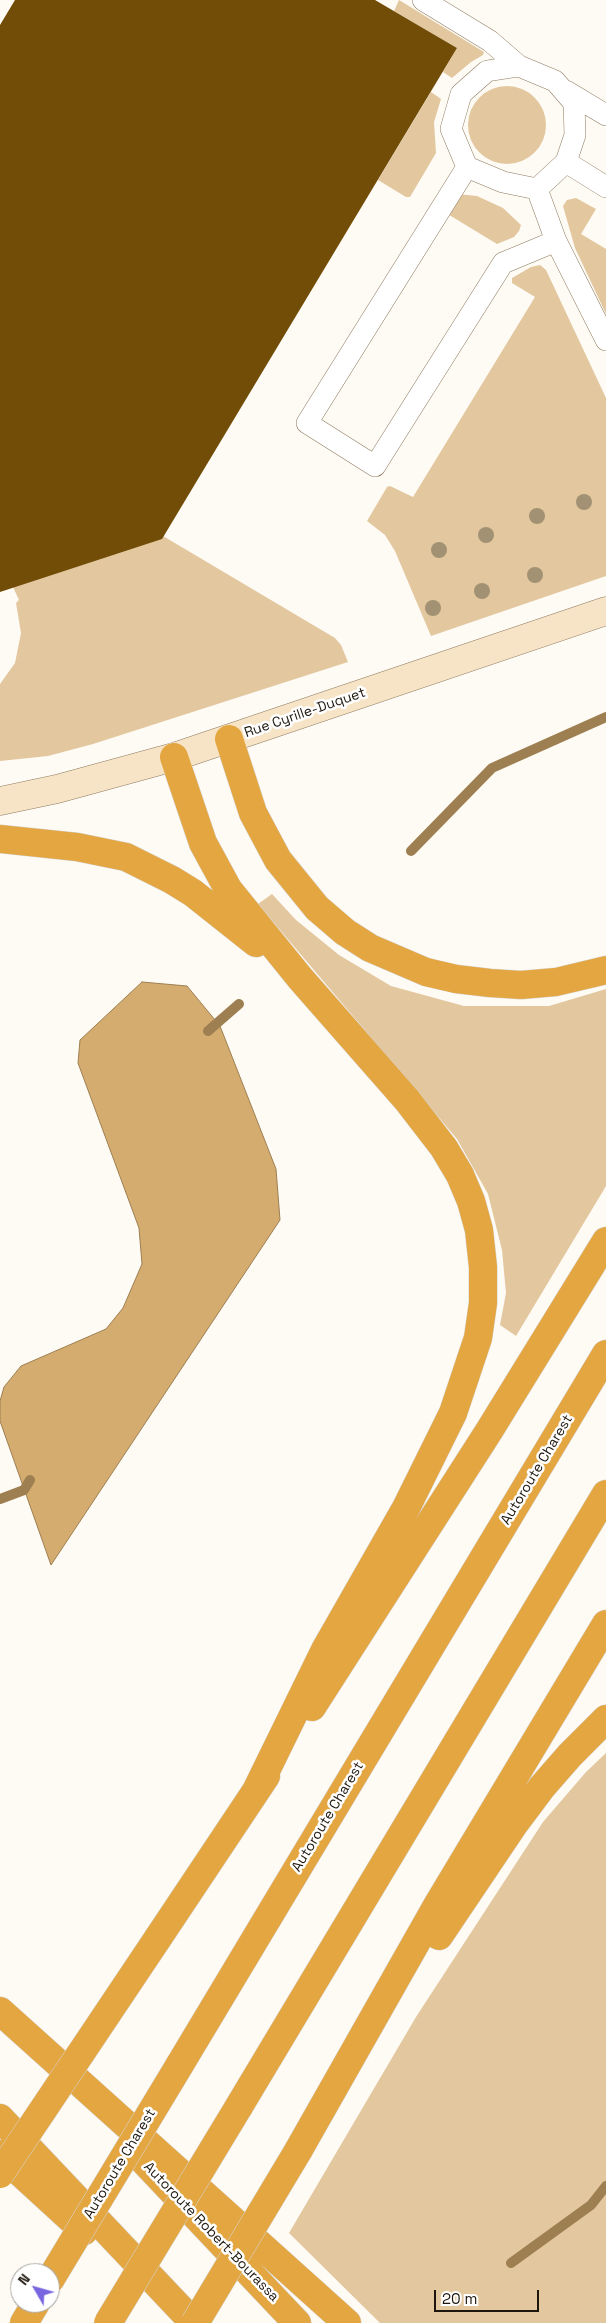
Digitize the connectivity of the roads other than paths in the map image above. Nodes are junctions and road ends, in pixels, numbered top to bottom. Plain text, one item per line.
1 (423, 0) edge
2 (519, 66) junction
3 (560, 87) junction
4 (606, 115) edge
5 (566, 162) junction
6 (467, 167) junction
7 (606, 187) edge
8 (537, 189) junction
9 (556, 241) junction
10 (606, 340) edge
11 (606, 611) edge
12 (229, 739) junction
13 (174, 757) junction
14 (0, 801) edge
15 (0, 839) edge
16 (606, 970) edge
17 (300, 978) junction
18 (606, 1241) edge
19 (606, 1354) edge
20 (606, 1494) edge
21 (606, 1624) edge
22 (606, 1719) edge
23 (256, 1791) junction
24 (0, 2011) edge
25 (0, 2118) edge
26 (298, 2151) junction
27 (0, 2154) edge
28 (0, 2174) edge
29 (60, 2263) edge
30 (108, 2323) edge
31 (185, 2323) edge
32 (195, 2323) edge
33 (297, 2323) edge
34 (347, 2323) edge

1 - 2 lane
2 - 3 lane
2 - 6 lane
3 - 4 lane
3 - 5 lane
5 - 7 lane
5 - 8 lane
6 - 8 lane
6 - 9 lane
8 - 9 lane
9 - 10 lane
11 - 12 street, Rue Cyrille-Duquet
12 - 13 street, Rue Cyrille-Duquet
12 - 16 highway
13 - 14 street, Rue Cyrille-Duquet
13 - 17 highway
15 - 17 highway
17 - 23 highway
18 - 23 highway
19 - 29 highway, Autoroute Charest, bridge
20 - 30 highway, bridge
21 - 26 highway
22 - 26 highway
23 - 28 highway, bridge
24 - 33 highway, Autoroute Robert-Bourassa
24 - 34 highway
25 - 32 highway
26 - 32 highway, bridge
27 - 31 highway

